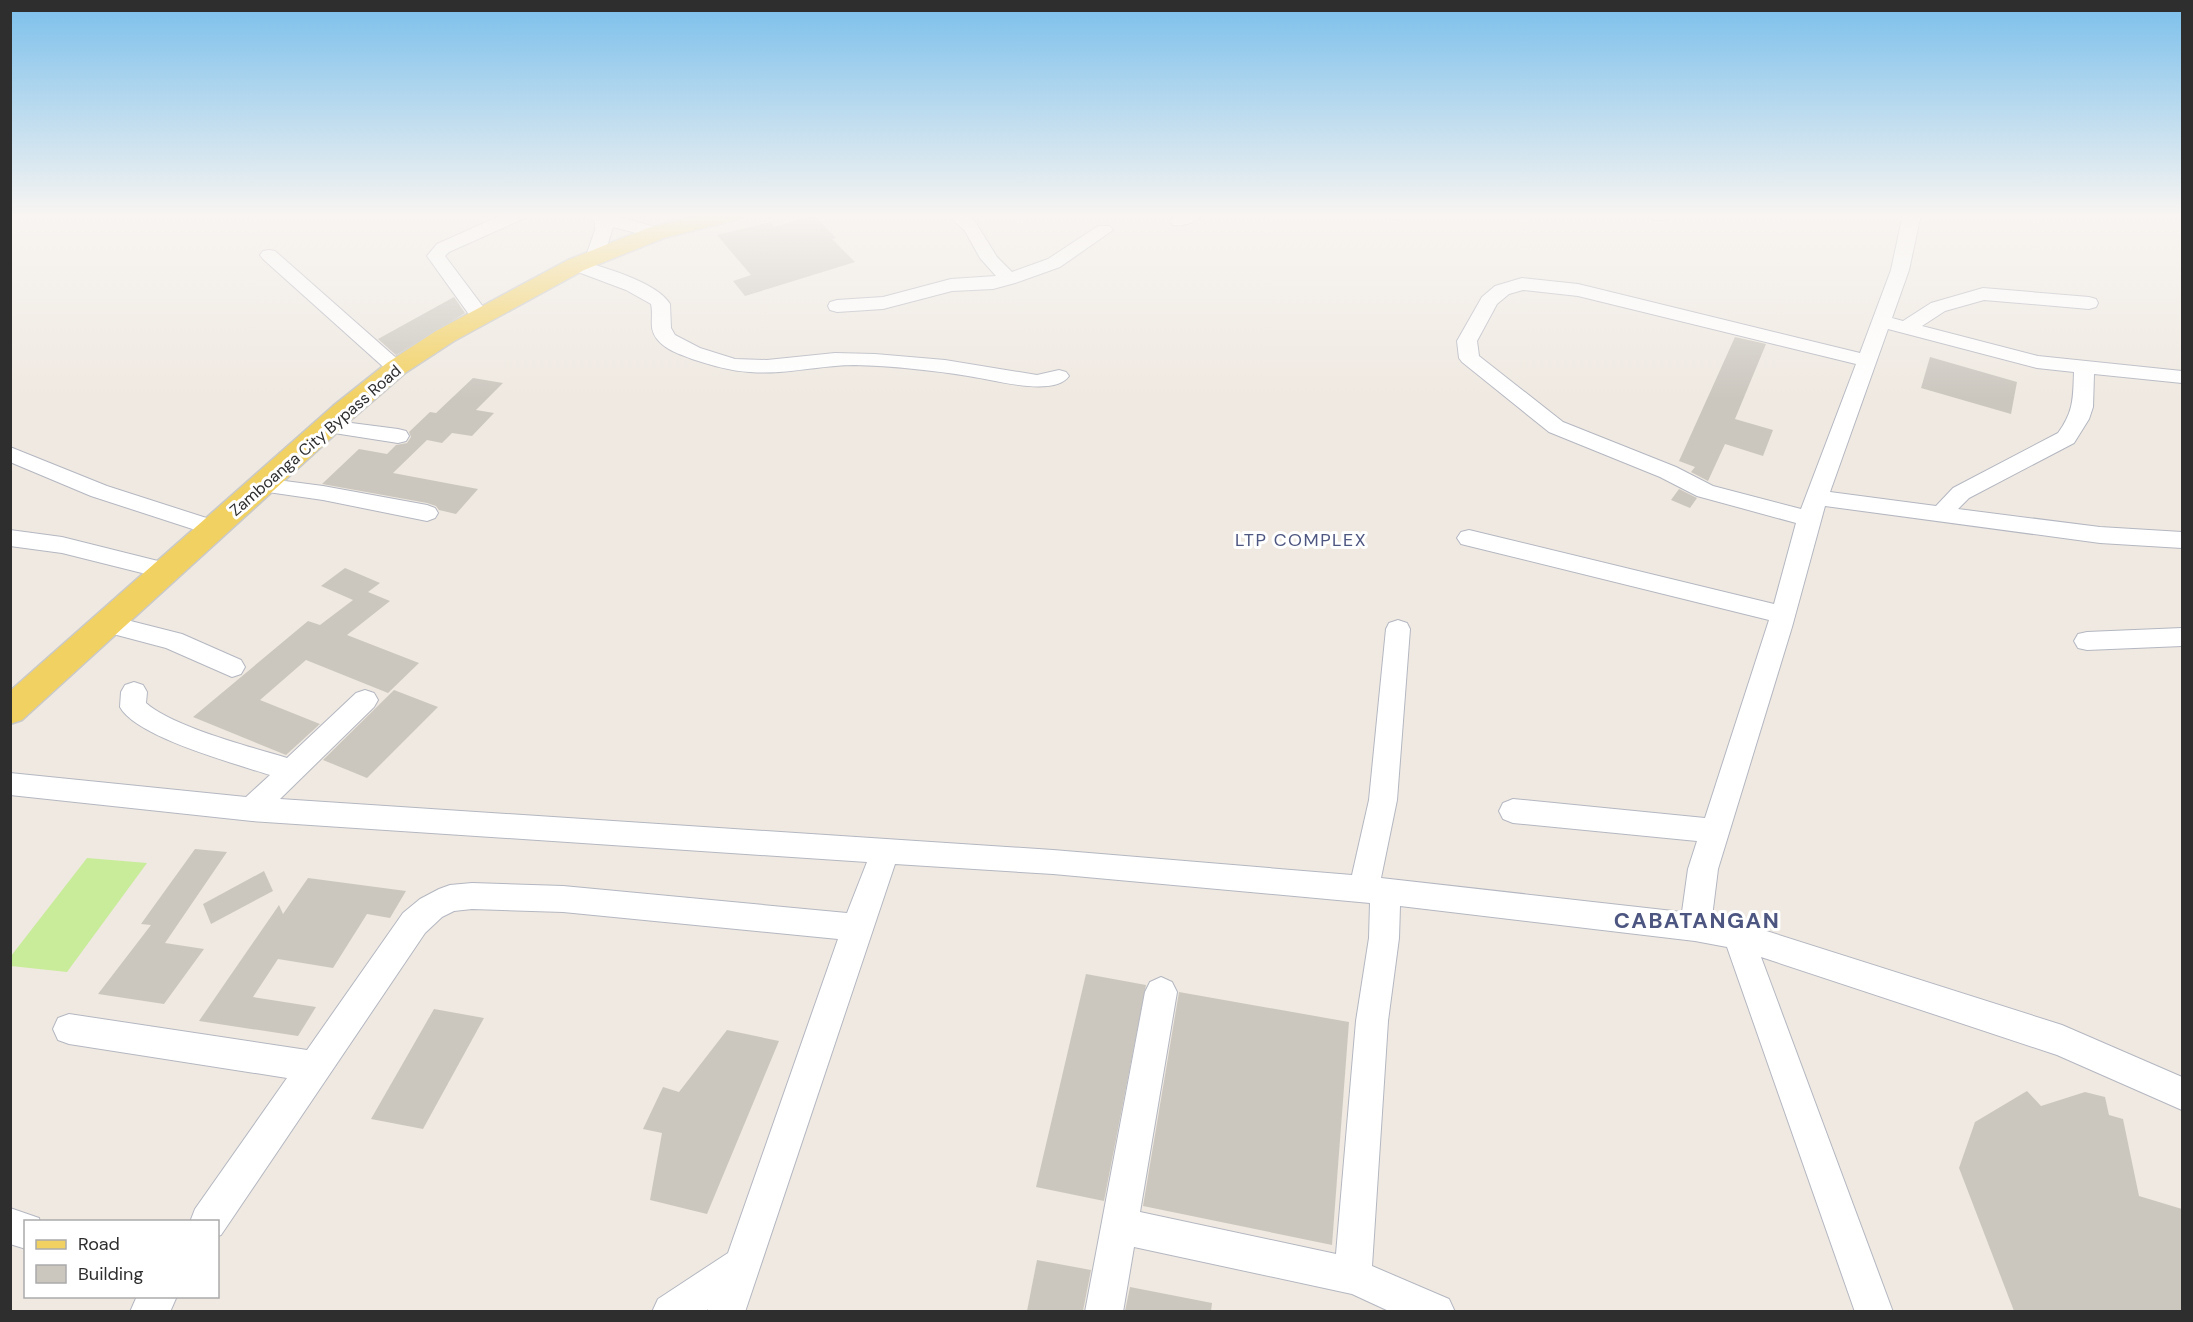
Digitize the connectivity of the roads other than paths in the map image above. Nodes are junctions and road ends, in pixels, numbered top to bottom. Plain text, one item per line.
1 (292, 276) edge
2 (450, 276) edge
3 (556, 276) edge
4 (615, 276) edge
5 (1006, 276) edge
6 (1018, 276) edge
7 (1898, 276) edge
8 (1009, 279) junction
9 (2089, 303) dead end
10 (837, 306) dead end
11 (480, 316) junction
12 (1882, 321) junction
13 (1905, 328) junction
14 (1867, 361) junction
15 (396, 368) junction
16 (2084, 368) junction
17 (1059, 376) dead end
18 (2182, 377) edge
19 (328, 426) junction
20 (398, 436) dead end
21 (10, 454) edge
22 (262, 485) junction
23 (1814, 508) junction
24 (426, 513) dead end
25 (1946, 514) junction
26 (214, 528) junction
27 (10, 538) edge
28 (1469, 538) dead end
29 (2182, 540) edge
30 (166, 571) junction
31 (1783, 615) junction
32 (107, 624) junction
33 (1398, 629) dead end
34 (2182, 637) edge
35 (2087, 641) dead end
36 (232, 667) dead end
37 (134, 692) dead end
38 (365, 700) dead end
39 (10, 711) edge
40 (291, 770) junction
41 (10, 784) edge
42 (252, 809) junction
43 (1513, 811) dead end
44 (1714, 831) junction
45 (885, 852) junction
46 (1375, 890) junction
47 (857, 927) junction
48 (1695, 927) junction
49 (1738, 936) junction
50 (1161, 992) dead end
51 (69, 1029) dead end
52 (316, 1067) junction
53 (2182, 1094) edge
54 (209, 1220) edge
55 (1121, 1226) junction
56 (740, 1266) junction
57 (1353, 1276) junction
58 (157, 1298) edge
59 (149, 1311) edge
60 (671, 1311) edge
61 (726, 1311) edge
62 (1104, 1311) edge
63 (1436, 1311) edge
64 (1874, 1311) edge

1 - 15 street
2 - 11 street
3 - 11 main road, Zamboanga City Bypass Road
4 - 17 street
5 - 8 street
6 - 8 street
7 - 12 street
8 - 10 street
9 - 13 street
11 - 15 main road, Zamboanga City Bypass Road
12 - 13 street
12 - 14 street
13 - 16 street
14 - 23 street
14 - 23 street
15 - 19 main road, Zamboanga City Bypass Road
16 - 18 street
16 - 25 street
19 - 20 street
19 - 22 main road, Zamboanga City Bypass Road
21 - 26 street
22 - 24 street
22 - 26 main road, Zamboanga City Bypass Road
23 - 25 street
23 - 31 street
25 - 29 street
26 - 30 main road, Zamboanga City Bypass Road
27 - 30 street
28 - 31 street
30 - 32 main road, Zamboanga City Bypass Road
31 - 44 street
32 - 36 street
32 - 39 main road, Zamboanga City Bypass Road
33 - 46 street
34 - 35 street
37 - 40 street
38 - 40 street
40 - 42 street
41 - 42 street
42 - 45 street
43 - 44 street
44 - 48 street
45 - 46 street
45 - 47 street
46 - 48 street
46 - 57 street
47 - 52 street
47 - 56 street
48 - 49 street
49 - 53 street
49 - 64 street
50 - 55 street
51 - 52 street
52 - 54 street
55 - 57 street
55 - 62 street
56 - 60 street
56 - 61 street
57 - 63 street
58 - 59 street

